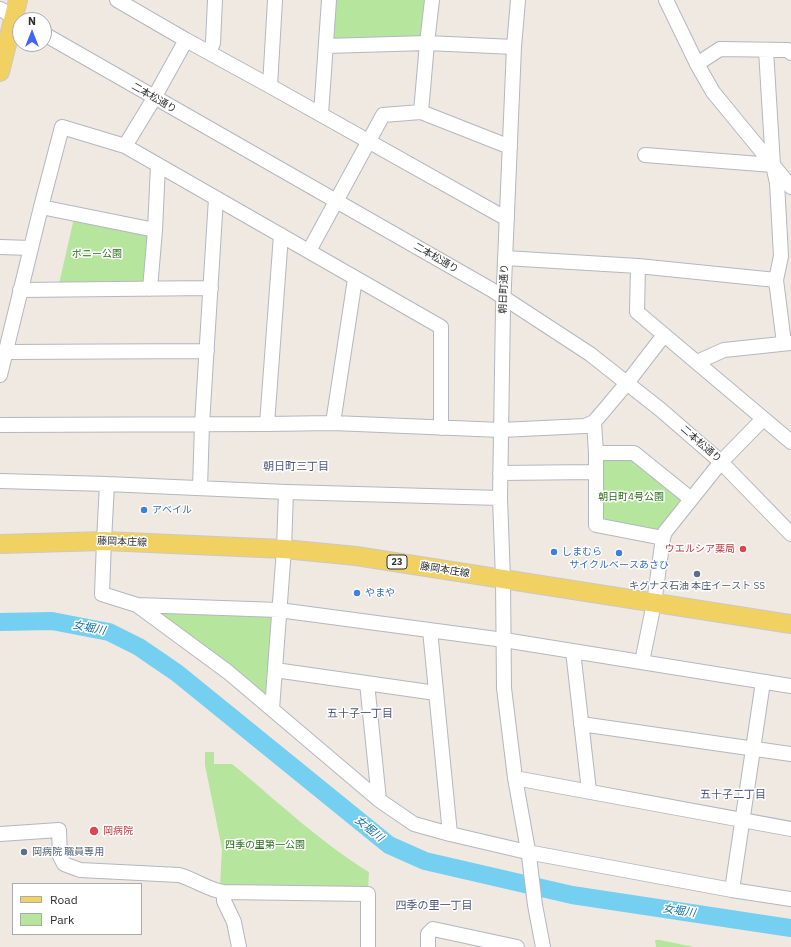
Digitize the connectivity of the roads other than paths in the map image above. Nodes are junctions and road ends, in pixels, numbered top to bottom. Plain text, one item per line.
1 (117, 0) edge
2 (215, 0) edge
3 (275, 0) edge
4 (328, 0) edge
5 (432, 0) edge
6 (518, 0) edge
7 (666, 0) edge
8 (13, 11) edge
9 (52, 39) edge
10 (186, 40) junction
11 (427, 43) junction
12 (326, 46) junction
13 (514, 47) junction
14 (766, 50) junction
15 (790, 50) edge
16 (209, 52) junction
17 (697, 64) junction
18 (0, 72) edge
19 (270, 86) junction
20 (154, 98) junction
21 (421, 112) junction
22 (321, 114) junction
23 (368, 140) junction
24 (126, 146) junction
25 (510, 147) junction
26 (645, 155) dead end
27 (158, 165) junction
28 (773, 165) junction
29 (791, 187) edge
30 (216, 198) junction
31 (336, 200) junction
32 (41, 207) junction
33 (507, 219) junction
34 (155, 230) junction
35 (281, 235) junction
36 (0, 247) edge
37 (31, 248) junction
38 (309, 251) junction
39 (505, 258) junction
40 (638, 266) junction
41 (355, 279) junction
42 (776, 280) junction
43 (211, 288) junction
44 (150, 289) junction
45 (20, 290) junction
46 (504, 297) junction
47 (664, 335) junction
48 (787, 343) edge
49 (207, 351) junction
50 (6, 352) junction
51 (697, 362) junction
52 (0, 375) edge
53 (628, 383) junction
54 (763, 419) junction
55 (594, 422) junction
56 (334, 423) junction
57 (202, 424) junction
58 (267, 424) junction
59 (0, 425) edge
60 (441, 428) junction
61 (501, 430) junction
62 (791, 442) edge
63 (596, 453) junction
64 (721, 462) junction
65 (596, 472) junction
66 (500, 473) junction
67 (0, 481) edge
68 (107, 484) junction
69 (200, 488) junction
70 (286, 492) junction
71 (500, 498) junction
72 (691, 499) junction
73 (791, 534) edge
74 (663, 538) junction
75 (104, 541) junction
76 (0, 544) edge
77 (284, 549) junction
78 (503, 579) junction
79 (654, 603) junction
80 (136, 605) junction
81 (279, 610) junction
82 (791, 624) edge
83 (430, 630) junction
84 (504, 640) junction
85 (573, 651) junction
86 (642, 662) junction
87 (275, 670) junction
88 (763, 682) junction
89 (367, 683) junction
90 (791, 686) edge
91 (436, 692) junction
92 (272, 709) junction
93 (581, 724) junction
94 (753, 748) junction
95 (791, 754) edge
96 (515, 778) junction
97 (589, 791) junction
98 (379, 800) junction
99 (742, 820) junction
100 (791, 829) edge
101 (0, 834) edge
102 (450, 834) junction
103 (528, 854) junction
104 (732, 890) junction
105 (221, 892) junction
106 (791, 899) edge
107 (488, 944) edge
108 (239, 947) edge
109 (368, 947) edge
110 (428, 947) edge
111 (517, 947) edge
112 (543, 947) edge

1 - 10 street
2 - 16 street
3 - 19 street
4 - 12 street
5 - 11 street
6 - 13 street, 朝日町通り
7 - 17 street
8 - 18 main road
9 - 20 street, 二本松通り
10 - 16 street
10 - 20 street
11 - 12 street
11 - 13 street
11 - 21 street
12 - 22 street
13 - 25 street, 朝日町通り
14 - 15 street
14 - 17 street
14 - 28 street
16 - 19 street
17 - 28 street
19 - 22 street
20 - 24 street
20 - 31 street, 二本松通り
21 - 23 street
21 - 25 street
22 - 23 street
23 - 31 street
23 - 33 street
24 - 27 street
24 - 32 street
25 - 33 street, 朝日町通り
26 - 28 street
27 - 30 street
27 - 34 street
28 - 29 street
28 - 42 street
30 - 35 street
30 - 43 street
31 - 38 street
31 - 46 street, 二本松通り
32 - 34 street
32 - 37 street
33 - 39 street, 朝日町通り
34 - 44 street
35 - 38 street
35 - 58 street
36 - 37 street
37 - 45 street
38 - 41 street
39 - 40 street
39 - 46 street, 朝日町通り
40 - 42 street
40 - 47 street
41 - 56 street
41 - 60 street
42 - 48 street
43 - 44 street
43 - 49 street
44 - 45 street
45 - 50 street
46 - 53 street, 二本松通り
46 - 61 street, 朝日町通り
47 - 51 street
47 - 53 street
48 - 51 street
49 - 50 street
49 - 57 street
50 - 52 street
51 - 54 street
53 - 55 street
53 - 64 street, 二本松通り
54 - 62 street
54 - 64 street
55 - 61 street
55 - 63 street
56 - 58 street
56 - 60 street
57 - 58 street
57 - 59 street
57 - 69 street
60 - 61 street
61 - 66 street, 朝日町通り
63 - 65 street
63 - 72 street
64 - 72 street
64 - 73 street, 二本松通り
65 - 66 street
65 - 74 street
66 - 71 street, 朝日町通り
67 - 68 street
68 - 69 street
68 - 75 street
69 - 70 street
70 - 71 street
70 - 77 street
71 - 78 street, 朝日町通り
72 - 74 street
74 - 79 street
75 - 76 main road, 藤岡本庄線 / 23
75 - 77 main road, 藤岡本庄線 / 23
75 - 80 street
77 - 78 main road, 藤岡本庄線 / 23
77 - 81 street
78 - 79 main road, 藤岡本庄線 / 23
78 - 84 street, 朝日町通り
79 - 82 main road, 藤岡本庄線 / 23
79 - 86 street
80 - 81 street
80 - 92 street
81 - 83 street
81 - 87 street
83 - 84 street
83 - 91 street
84 - 85 street
84 - 96 street, 朝日町通り
85 - 86 street
85 - 93 street
86 - 88 street
87 - 89 street
87 - 92 street
88 - 90 street
88 - 94 street
89 - 91 street
89 - 98 street
91 - 102 street
92 - 98 street
93 - 94 street
93 - 97 street
94 - 95 street
94 - 99 street
96 - 97 street
96 - 103 street, 朝日町通り
97 - 99 street
98 - 102 street
99 - 100 street
99 - 104 street
101 - 105 street
102 - 103 street
103 - 104 street
103 - 112 street, 朝日町通り
104 - 106 street
105 - 108 street
105 - 109 street
107 - 110 street
107 - 111 street

